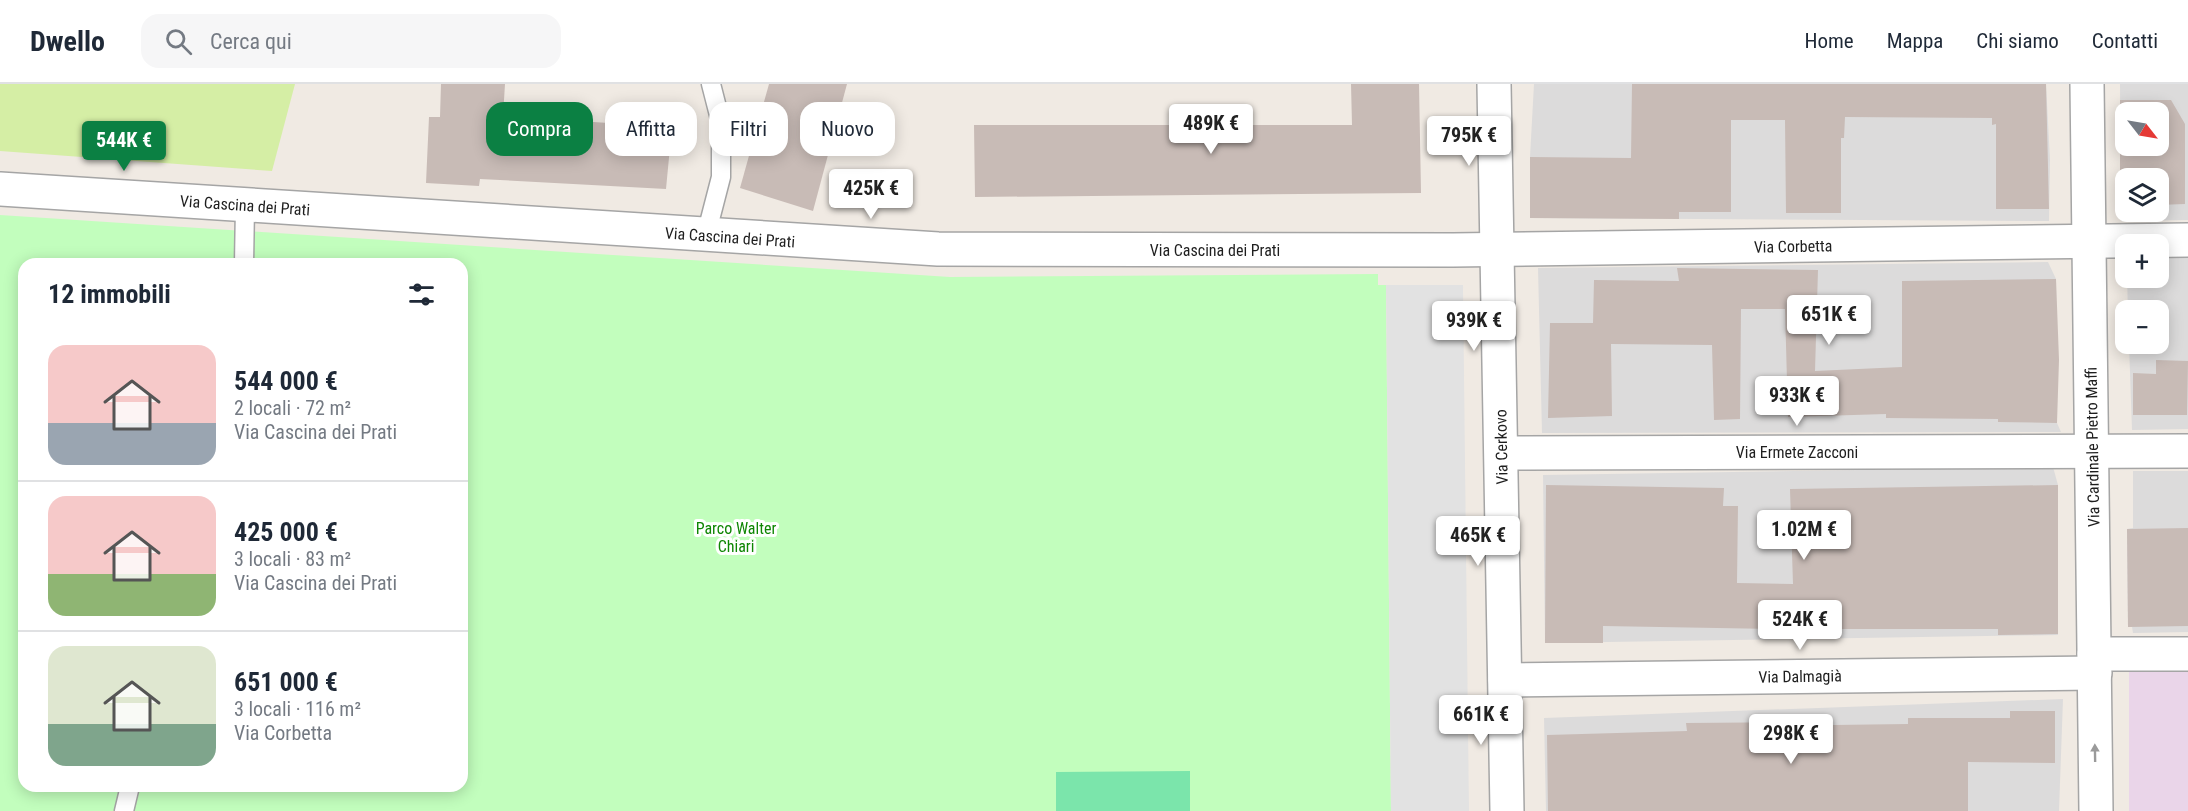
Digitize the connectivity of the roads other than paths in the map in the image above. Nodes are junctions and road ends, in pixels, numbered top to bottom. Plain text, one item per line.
1 (711, 84) edge
2 (1494, 84) edge
3 (2087, 84) edge
4 (0, 189) edge
5 (245, 206) junction
6 (706, 235) junction
7 (2188, 240) edge
8 (2089, 243) junction
9 (1497, 249) junction
10 (244, 258) edge
11 (2188, 451) edge
12 (2093, 452) junction
13 (1502, 453) junction
14 (2188, 654) edge
15 (2095, 664) junction
16 (1505, 680) junction
17 (129, 792) edge
18 (124, 811) edge
19 (1507, 811) edge
20 (2096, 811) edge

1 - 6 lane
2 - 9 street, Via Cerkovo
3 - 8 street, Via Cardinale Pietro Maffi
4 - 5 street, Via Cascina dei Prati
5 - 6 street, Via Cascina dei Prati
5 - 10 lane
6 - 9 street, Via Cascina dei Prati
7 - 8 street, Via Corbetta
8 - 9 street, Via Corbetta
8 - 12 street, Via Cardinale Pietro Maffi
9 - 13 street, Via Cerkovo
11 - 12 street, Via Ermete Zacconi
12 - 13 street, Via Ermete Zacconi
12 - 15 street, Via Cardinale Pietro Maffi
13 - 16 street, Via Cerkovo
14 - 15 street, Via Dalmagià
15 - 16 street, Via Dalmagià
20 -> 15 street, Via Cardinale Pietro Maffi
16 - 19 street, Via Cerkovo
17 - 18 lane

